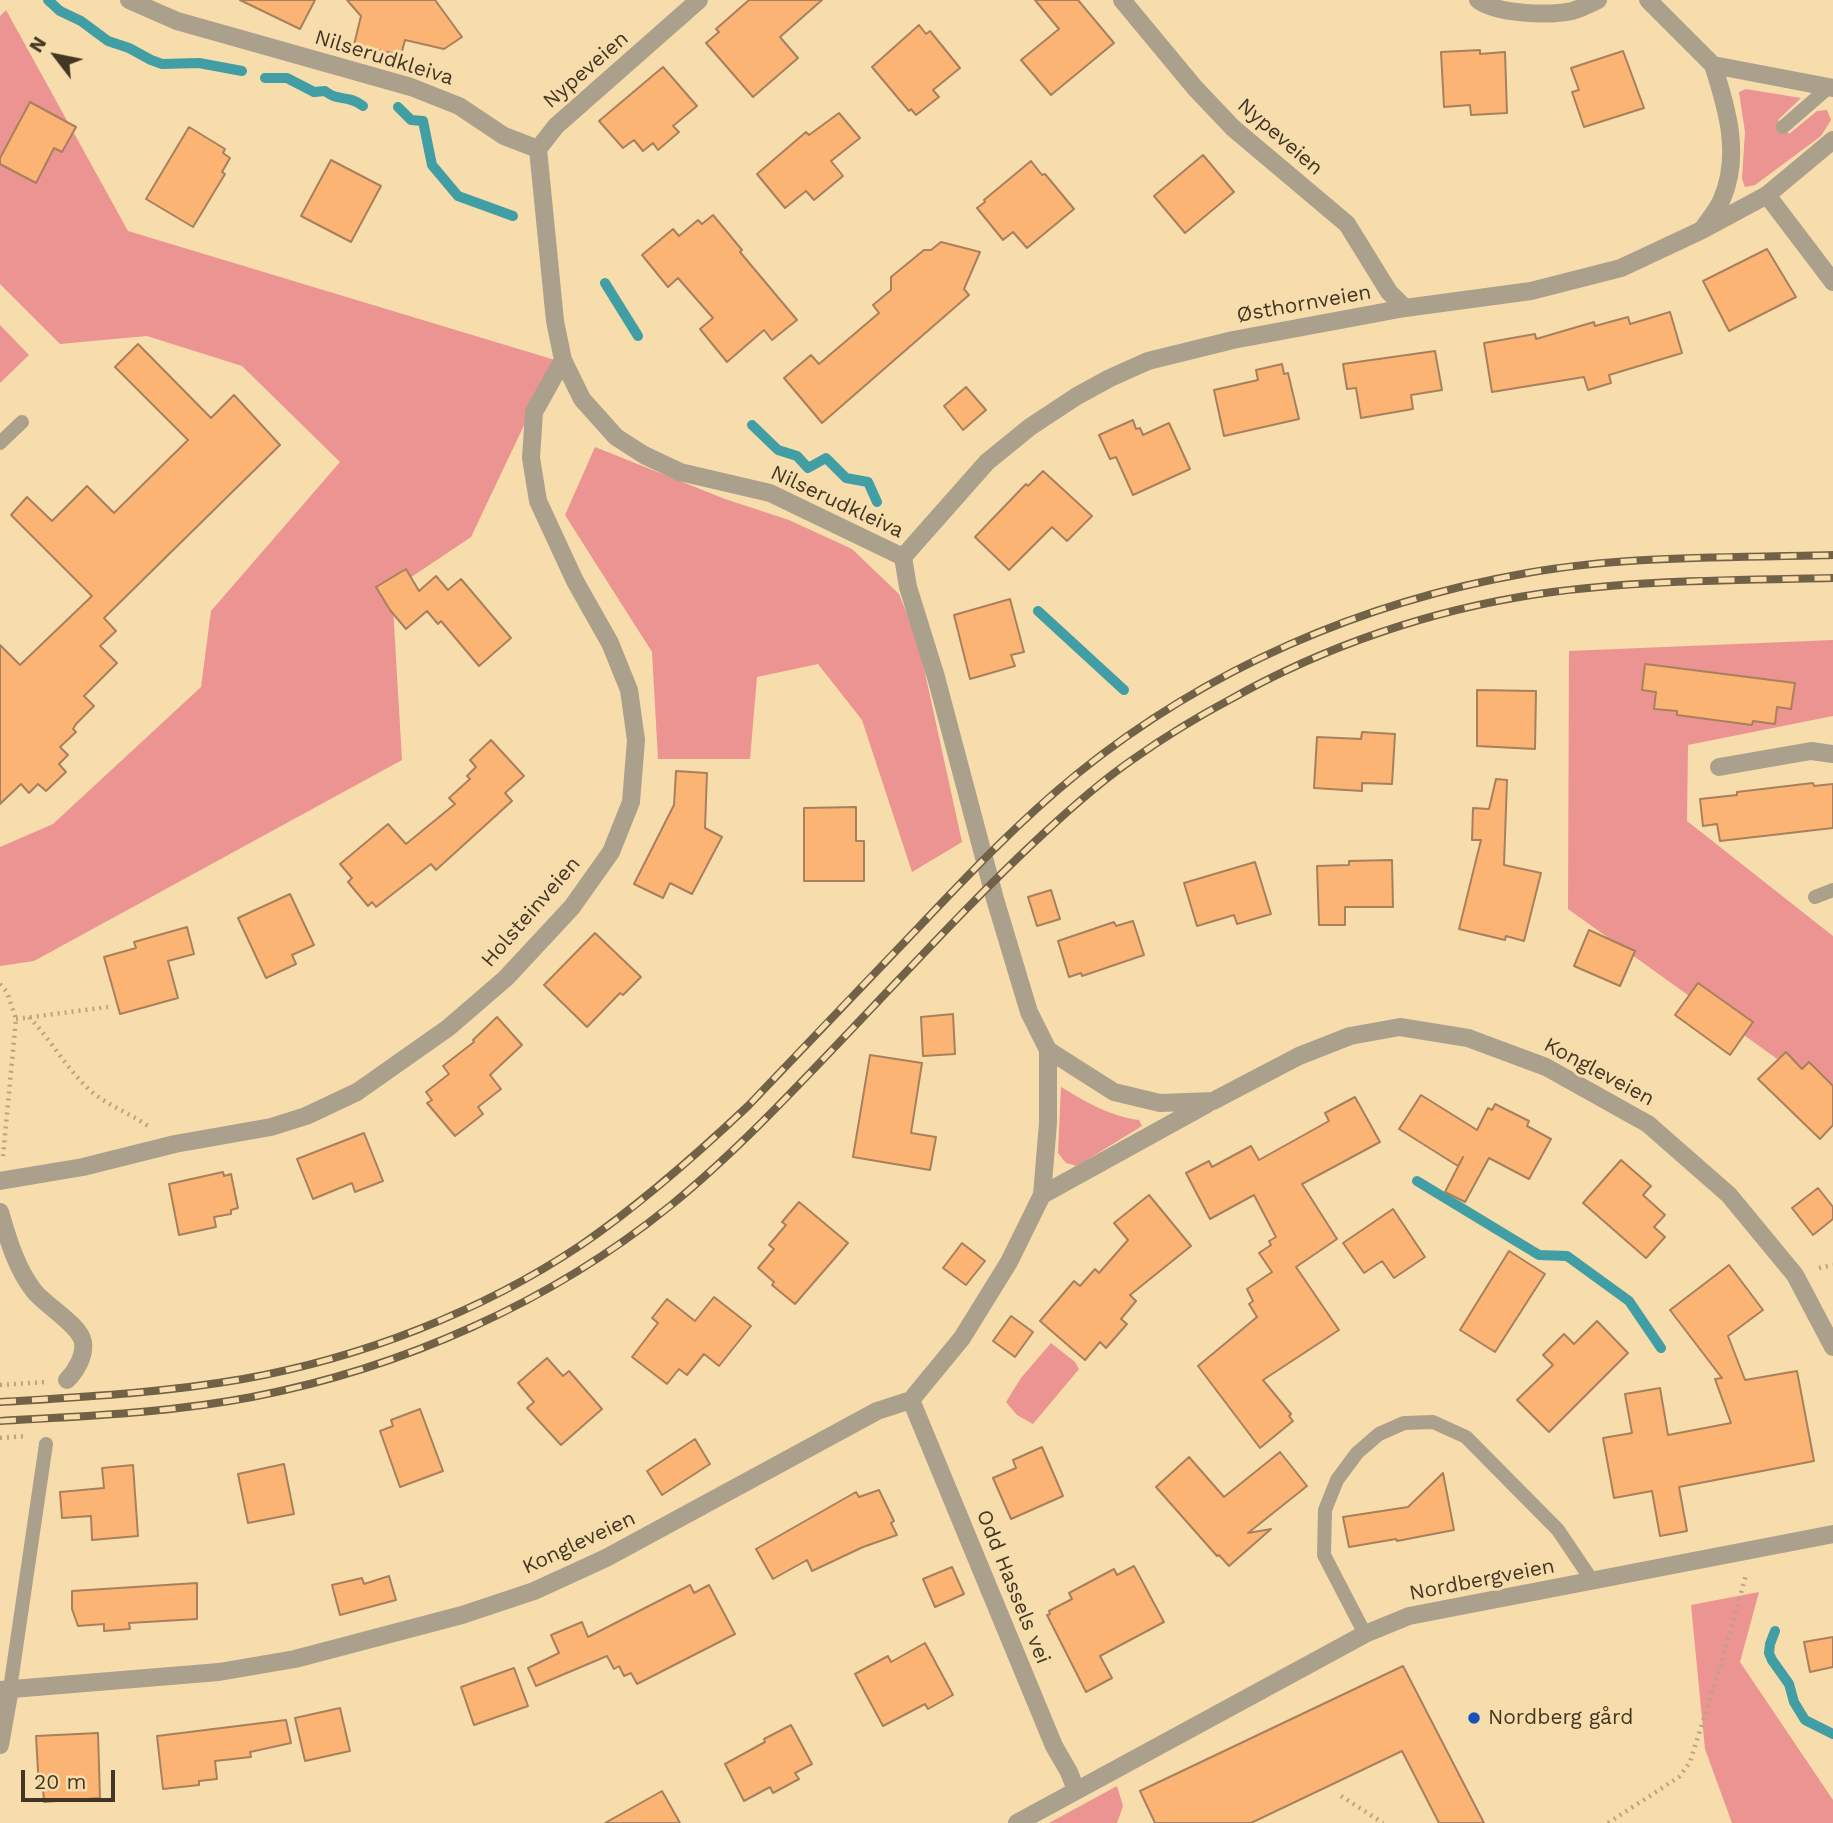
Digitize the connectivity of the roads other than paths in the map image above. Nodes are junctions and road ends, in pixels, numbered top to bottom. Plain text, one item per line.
1 (129, 0) edge
2 (699, 0) edge
3 (1122, 0) edge
4 (1478, 0) edge
5 (1598, 0) edge
6 (1648, 0) edge
7 (1713, 65) junction
8 (1830, 88) edge
9 (1783, 127) dead end
10 (1833, 140) edge
11 (538, 149) junction
12 (1767, 195) junction
13 (1702, 230) junction
14 (1833, 282) edge
15 (1405, 308) junction
16 (563, 360) junction
17 (22, 422) dead end
18 (0, 443) edge
19 (903, 558) junction
20 (1833, 754) edge
21 (1719, 767) dead end
22 (1833, 890) edge
23 (1815, 897) dead end
24 (1048, 1050) junction
25 (1213, 1101) junction
26 (1, 1181) edge
27 (1042, 1195) junction
28 (0, 1203) edge
29 (0, 1212) edge
30 (1833, 1347) edge
31 (67, 1380) road end
32 (911, 1400) junction
33 (46, 1444) dead end
34 (1833, 1534) edge
35 (1593, 1582) junction
36 (1365, 1634) junction
37 (5, 1689) edge
38 (0, 1745) edge
39 (1076, 1790) junction
40 (1017, 1823) edge

1 - 11 street, Nilserudkleiva
2 - 11 street, Nypeveien
3 - 15 street, Nypeveien
4 - 5 street
6 - 7 street
7 - 8 street
7 - 13 street
8 - 9 lane
10 - 12 street, Østhornveien
11 - 16 street, Nilserudkleiva
12 - 13 street, Østhornveien
12 - 14 street
13 - 15 street, Østhornveien
15 - 19 street, Østhornveien
16 - 19 street, Nilserudkleiva
16 - 26 street, Holsteinveien
17 - 18 lane
19 - 24 street, Nilserudkleiva
20 - 21 street
22 - 23 lane
24 - 25 street, Kongleveien
24 - 27 street
25 - 27 street, Kongleveien
25 - 30 street, Kongleveien
26 - 28 street
27 - 32 street
29 - 31 street
32 - 37 street, Kongleveien
32 - 39 street, Odd Hassels vei
33 - 37 lane
34 - 35 street, Nordbergveien
35 - 36 street, Nordbergveien
35 - 36 lane
36 - 39 street, Nordbergveien
37 - 38 street
39 - 40 street, Nordbergveien

